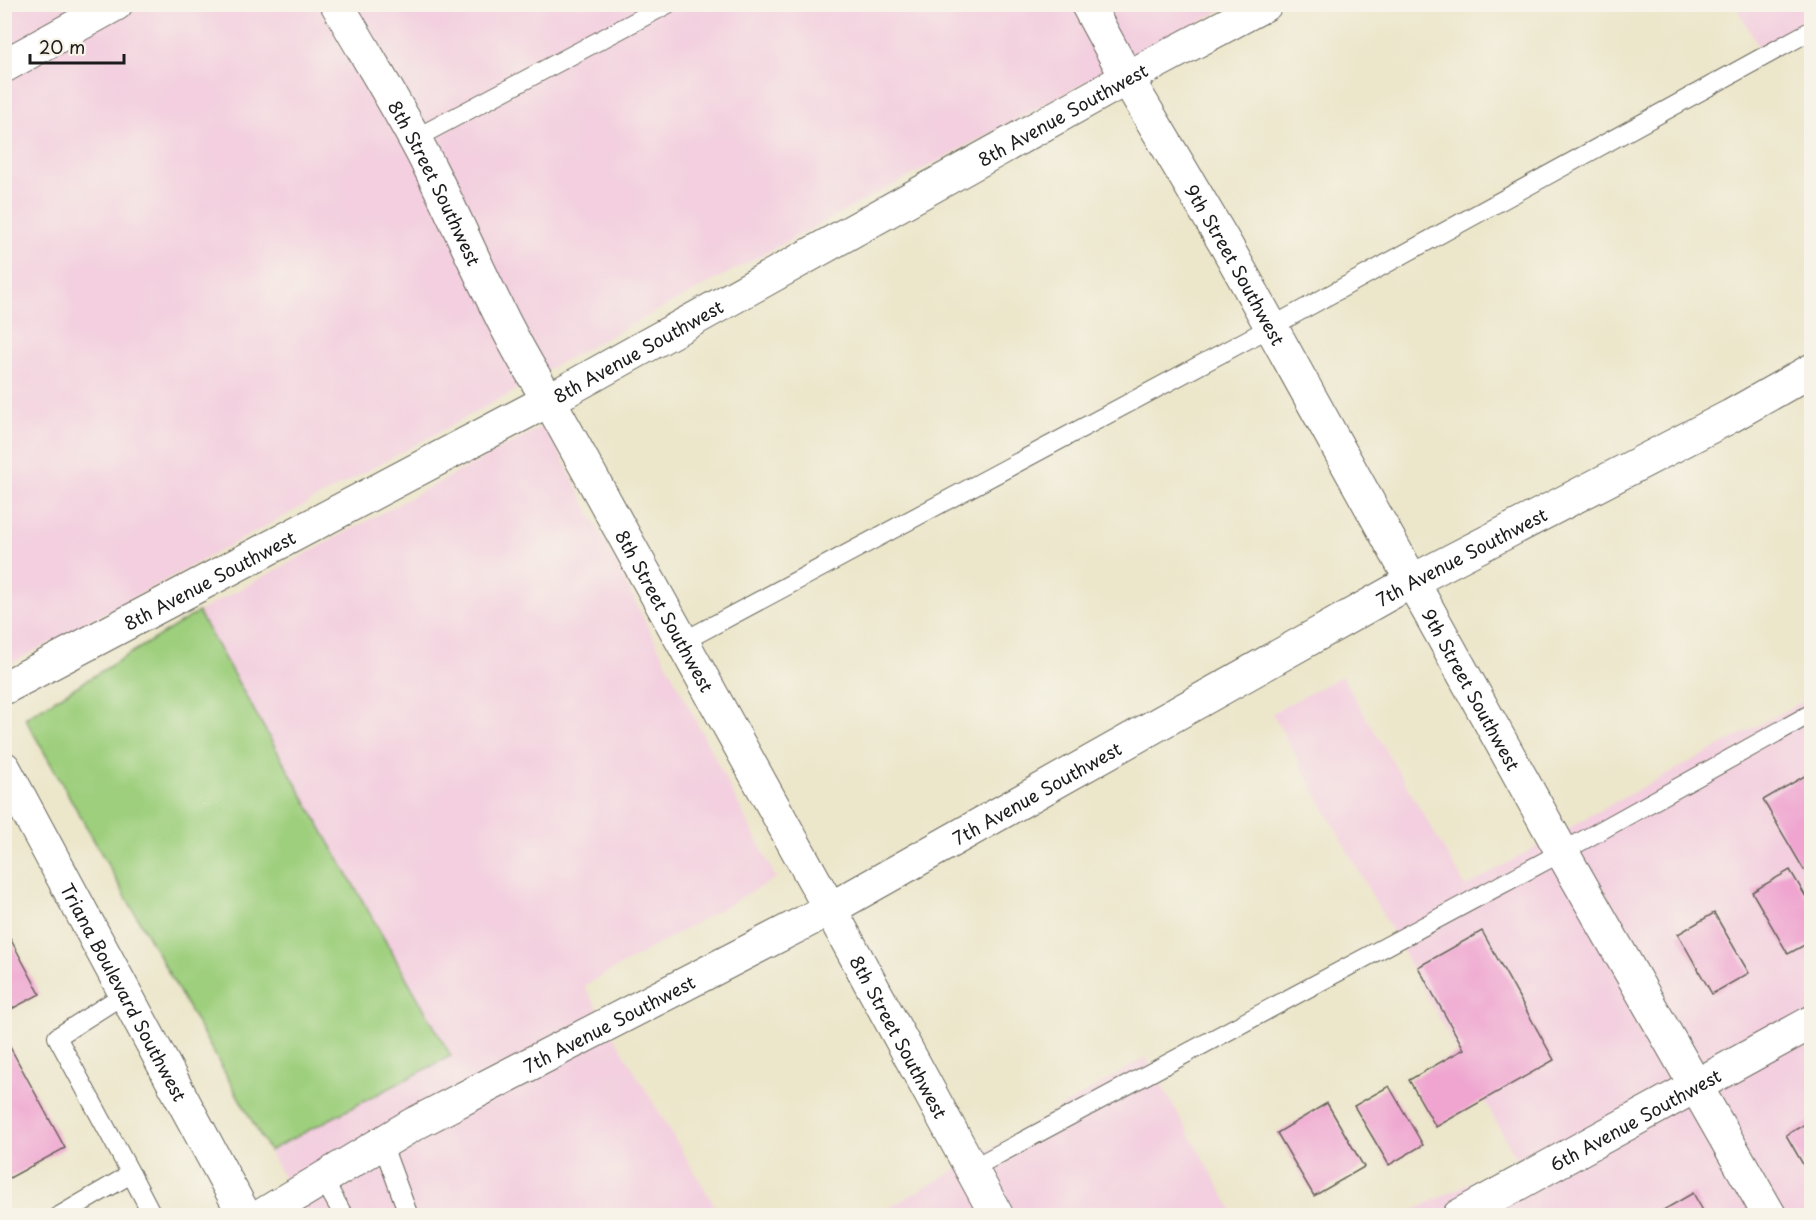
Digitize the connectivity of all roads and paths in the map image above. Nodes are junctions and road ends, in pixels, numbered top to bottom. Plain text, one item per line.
1 (116, 4) edge
2 (337, 4) edge
3 (668, 4) edge
4 (1087, 4) edge
5 (1266, 4) edge
6 (1812, 30) edge
7 (4, 66) edge
8 (1126, 78) junction
9 (414, 139) junction
10 (1271, 327) junction
11 (1812, 370) edge
12 (549, 400) junction
13 (1412, 581) junction
14 (682, 642) junction
15 (4, 688) edge
16 (1812, 713) edge
17 (4, 768) edge
18 (1562, 852) junction
19 (831, 909) junction
20 (126, 993) junction
21 (1812, 1022) edge
22 (1695, 1085) junction
23 (382, 1143) junction
24 (971, 1169) junction
25 (131, 1174) junction
26 (323, 1179) junction
27 (59, 1215) edge
28 (153, 1215) edge
29 (245, 1215) edge
30 (261, 1215) edge
31 (344, 1215) edge
32 (409, 1215) edge
33 (997, 1215) edge
34 (1458, 1215) edge
35 (1770, 1215) edge

1 - 7 street
2 - 9 street, 8th Street Southwest
3 - 9 lane
4 - 8 street, 9th Street Southwest
5 - 8 street, 8th Avenue Southwest
6 - 10 lane
8 - 10 street, 9th Street Southwest
8 - 12 street, 8th Avenue Southwest
9 - 12 street, 8th Street Southwest
10 - 13 street, 9th Street Southwest
10 - 14 lane
11 - 13 street, 7th Avenue Southwest
12 - 14 street, 8th Street Southwest
12 - 15 street, 8th Avenue Southwest
13 - 18 street, 9th Street Southwest
13 - 19 street, 7th Avenue Southwest
14 - 19 street, 8th Street Southwest
16 - 18 lane
17 - 20 street, Triana Boulevard Southwest
18 - 22 street, 9th Street Southwest
18 - 24 lane
19 - 23 street, 7th Avenue Southwest
19 - 24 street, 8th Street Southwest
20 - 25 lane
20 - 29 street, Triana Boulevard Southwest
21 - 22 street, 6th Avenue Southwest
22 - 34 street, 6th Avenue Southwest
22 - 35 street, 9th Street Southwest
23 - 26 street, 7th Avenue Southwest
23 - 32 lane
24 - 33 street, 8th Street Southwest
25 - 27 lane
25 - 28 lane
26 - 30 street, 7th Avenue Southwest
26 - 31 lane

